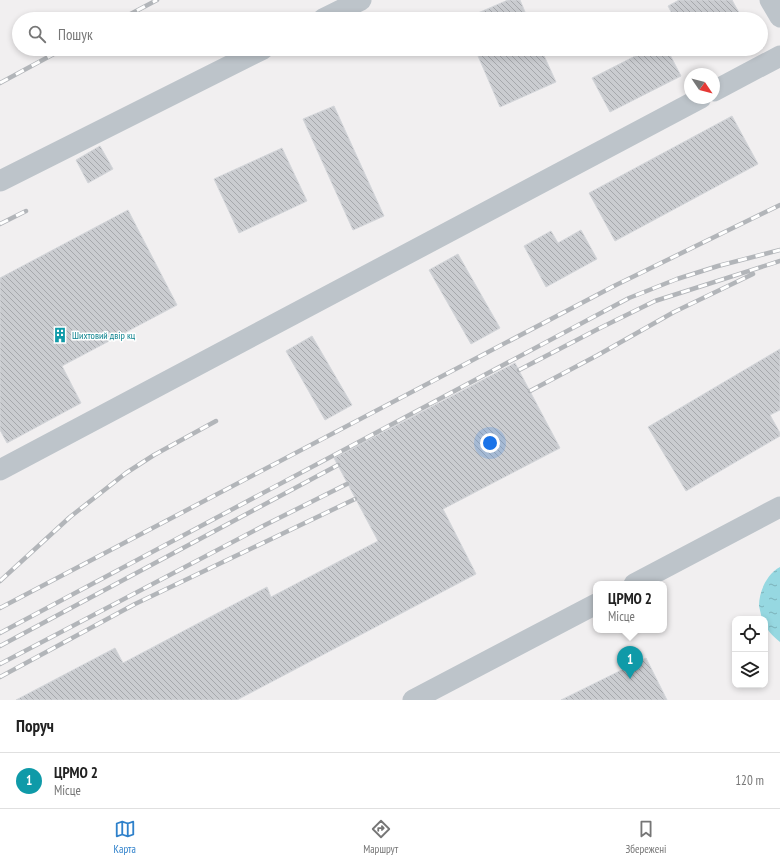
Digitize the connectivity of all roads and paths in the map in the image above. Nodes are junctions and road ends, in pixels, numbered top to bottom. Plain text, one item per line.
1 (361, 0) edge
2 (770, 0) edge
3 (337, 12) edge
4 (780, 17) edge
5 (249, 56) edge
6 (780, 56) edge
7 (720, 88) edge
8 (690, 104) edge
9 (0, 181) edge
10 (0, 470) edge
11 (780, 507) edge
12 (640, 581) edge
13 (593, 606) edge
14 (413, 700) edge

1 - 3 street
2 - 4 street
5 - 9 street
6 - 7 street
8 - 10 street
11 - 12 street
13 - 14 street

